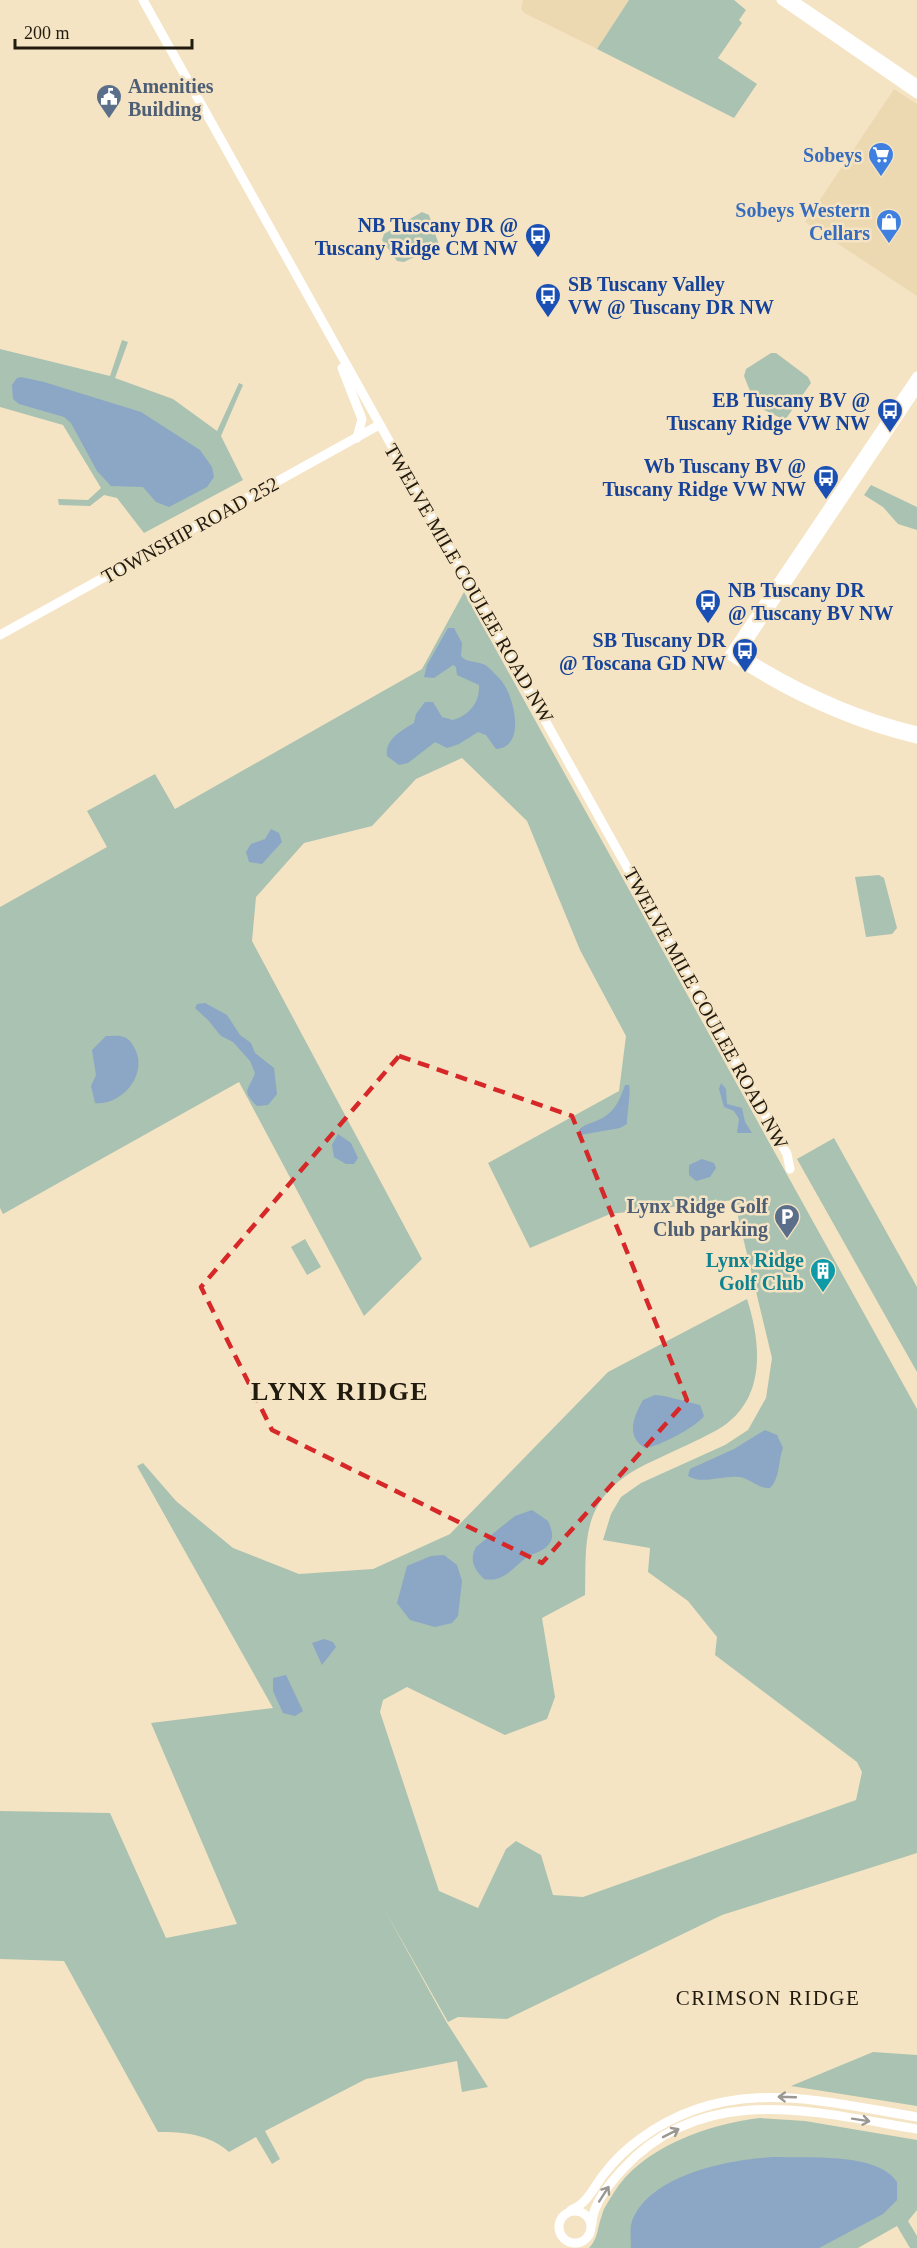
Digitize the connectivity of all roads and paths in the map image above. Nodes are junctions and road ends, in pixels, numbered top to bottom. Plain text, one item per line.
1 (142, 0) edge
2 (781, 0) edge
3 (793, 0) edge
4 (917, 84) edge
5 (917, 94) edge
6 (327, 333) junction
7 (917, 376) edge
8 (917, 390) edge
9 (379, 425) junction
10 (357, 438) junction
11 (0, 635) edge
12 (735, 654) junction
13 (917, 731) edge
14 (917, 739) edge
15 (790, 1169) dead end
16 (763, 2096) junction
17 (764, 2108) junction
18 (917, 2117) edge
19 (917, 2129) edge
20 (571, 2210) junction
21 (592, 2224) junction

1 - 6 street, TWELVE MILE COULEE ROAD NW
2 - 5 street
3 - 4 street
6 - 9 street, TWELVE MILE COULEE ROAD NW
6 - 10 street
7 - 12 street
8 - 12 street
9 - 10 street, TOWNSHIP ROAD 252
9 - 15 street, TWELVE MILE COULEE ROAD NW
10 - 11 street, TOWNSHIP ROAD 252
12 - 13 street
12 - 14 street
16 - 17 street
18 -> 16 street
16 - 20 street
17 -> 19 street
21 -> 17 street
20 - 21 street
20 - 21 street

